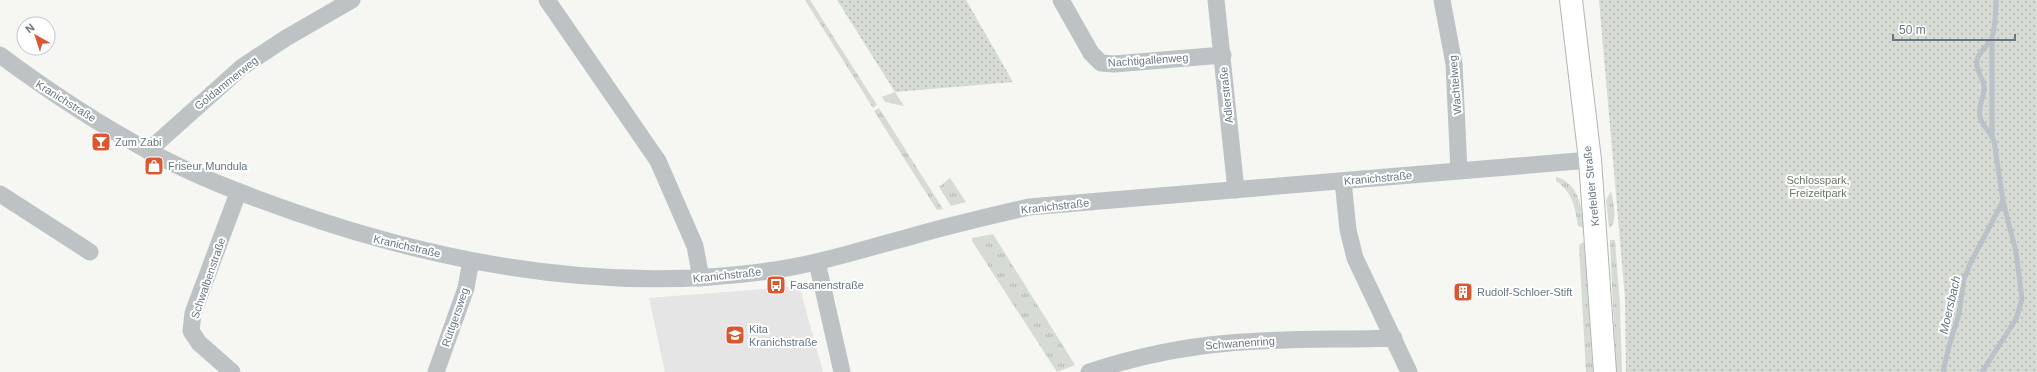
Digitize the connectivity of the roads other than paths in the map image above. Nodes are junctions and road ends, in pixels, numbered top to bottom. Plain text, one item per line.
1 (352, 0) edge
2 (548, 0) edge
3 (1060, 0) edge
4 (1216, 0) edge
5 (1442, 0) edge
6 (1571, 0) edge
7 (1222, 54) junction
8 (0, 55) edge
9 (148, 151) junction
10 (1590, 160) junction
11 (1459, 171) junction
12 (1343, 181) junction
13 (1236, 190) junction
14 (238, 193) junction
15 (0, 194) edge
16 (90, 252) dead end
17 (472, 261) junction
18 (817, 262) junction
19 (701, 278) junction
20 (1394, 338) junction
21 (232, 372) edge
22 (436, 372) edge
23 (842, 372) edge
24 (1089, 372) edge
25 (1409, 372) edge
26 (1605, 372) edge

1 - 9 street, Goldammerweg
2 - 19 street
3 - 7 street, Nachtigallenweg
4 - 7 street, Adlerstraße
5 - 11 street, Wachtelweg
6 - 10 main road, Krefelder Straße
7 - 13 street, Adlerstraße
8 - 9 street, Kranichstraße
9 - 14 street, Kranichstraße
10 - 11 street, Kranichstraße
10 - 26 main road, Krefelder Straße
11 - 12 street, Kranichstraße
12 - 13 street, Kranichstraße
12 - 20 street
13 - 18 street, Kranichstraße
14 - 17 street, Kranichstraße
14 - 21 street, Schwalbenstraße
15 - 16 street
17 - 19 street, Kranichstraße
17 - 22 street, Rüttgersweg
18 - 19 street, Kranichstraße
18 - 23 street
20 - 24 street, Schwanenring
20 - 25 street

